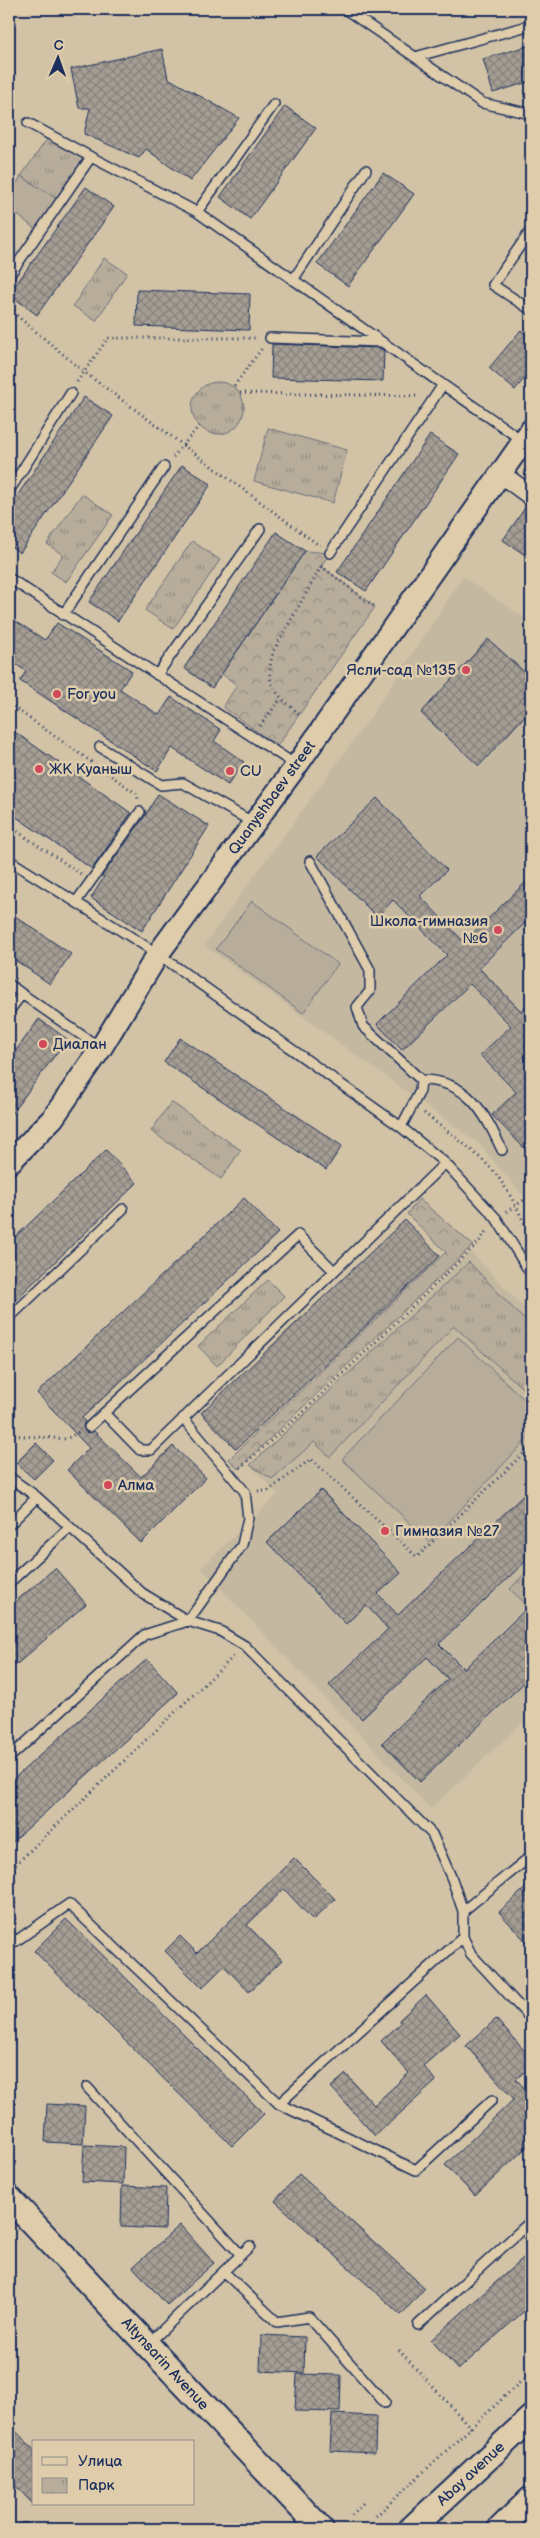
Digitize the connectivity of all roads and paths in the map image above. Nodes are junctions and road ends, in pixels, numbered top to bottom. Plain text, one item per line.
1 (345, 9) edge
2 (531, 25) edge
3 (415, 57) junction
4 (274, 104) dead end
5 (531, 114) edge
6 (28, 123) dead end
7 (90, 157) junction
8 (366, 170) dead end
9 (197, 212) junction
10 (531, 230) edge
11 (9, 276) edge
12 (293, 280) junction
13 (9, 309) edge
14 (531, 310) edge
15 (270, 338) junction
16 (380, 342) junction
17 (84, 372) junction
18 (234, 386) dead end
19 (442, 386) junction
20 (70, 393) joint
21 (240, 393) dead end
22 (435, 396) junction
23 (199, 426) dead end
24 (527, 435) edge
25 (182, 446) junction
26 (164, 467) joint
27 (501, 474) junction
28 (9, 491) edge
29 (531, 496) edge
30 (260, 529) dead end
31 (330, 553) joint
32 (9, 578) edge
33 (374, 607) dead end
34 (63, 615) junction
35 (157, 675) junction
36 (280, 698) junction
37 (9, 704) edge
38 (299, 714) dead end
39 (256, 732) dead end
40 (100, 747) dead end
41 (297, 765) junction
42 (140, 812) joint
43 (254, 823) junction
44 (9, 826) edge
45 (9, 860) edge
46 (310, 861) dead end
47 (91, 881) junction
48 (76, 902) junction
49 (158, 954) junction
50 (9, 984) edge
51 (22, 994) junction
52 (9, 1012) edge
53 (100, 1048) junction
54 (421, 1080) junction
55 (413, 1105) junction
56 (401, 1127) junction
57 (502, 1150) dead end
58 (445, 1162) junction
59 (9, 1163) edge
60 (531, 1200) edge
61 (516, 1205) junction
62 (123, 1209) dead end
63 (496, 1218) junction
64 (531, 1237) edge
65 (334, 1270) junction
66 (531, 1274) edge
67 (9, 1318) edge
68 (104, 1413) junction
69 (183, 1418) junction
70 (89, 1427) joint
71 (9, 1435) edge
72 (531, 1446) edge
73 (232, 1474) junction
74 (9, 1477) edge
75 (245, 1492) junction
76 (37, 1497) junction
77 (9, 1526) edge
78 (70, 1527) junction
79 (9, 1583) edge
80 (188, 1621) junction
81 (245, 1646) junction
82 (9, 1758) edge
83 (531, 1856) edge
84 (462, 1911) junction
85 (463, 1937) junction
86 (12, 1938) edge
87 (530, 2014) edge
88 (87, 2087) dead end
89 (492, 2100) dead end
90 (279, 2104) junction
91 (9, 2198) edge
92 (531, 2221) edge
93 (250, 2246) dead end
94 (241, 2255) junction
95 (224, 2272) junction
96 (418, 2325) dead end
97 (147, 2345) junction
98 (399, 2350) dead end
99 (531, 2372) edge
100 (385, 2403) dead end
101 (531, 2418) edge
102 (471, 2428) junction
103 (531, 2500) edge
104 (363, 2503) dead end
105 (352, 2515) dead end
106 (376, 2516) dead end
107 (321, 2529) edge
108 (411, 2529) edge
109 (500, 2529) edge

1 - 3 lane
2 - 3 lane
3 - 5 lane
4 - 9 lane
6 - 7 lane
7 - 9 lane
7 - 11 lane
8 - 12 lane
9 - 12 lane
10 - 14 lane
12 - 16 lane
13 - 17 path
15 - 16 lane
15 - 17 path
15 - 18 path
16 - 19 lane
17 - 20 path
17 - 25 path
19 - 22 lane
19 - 24 lane
20 - 28 lane
21 - 22 path
22 - 31 lane
23 - 25 path
24 - 27 street, Quanyshbaev street
25 - 26 path
25 - 31 path
26 - 34 lane
27 - 29 street
27 - 41 street, Quanyshbaev street
30 - 35 lane
32 - 34 lane
33 - 36 path
34 - 35 lane
35 - 41 lane
36 - 38 path
36 - 39 path
37 - 42 path
40 - 43 lane
41 - 43 street, Quanyshbaev street
42 - 47 lane
43 - 49 street, Quanyshbaev street
44 - 47 path
45 - 48 lane
46 - 54 lane
47 - 48 lane
48 - 49 lane
49 - 53 street, Quanyshbaev street
49 - 56 lane
50 - 51 lane
51 - 52 lane
51 - 53 lane
53 - 59 street, Quanyshbaev street
54 - 55 lane
54 - 57 lane
55 - 56 lane
55 - 61 path
56 - 58 lane
58 - 63 lane
58 - 65 lane
60 - 61 path
61 - 63 path
61 - 64 path
62 - 67 lane
63 - 66 lane
63 - 73 path
65 - 68 lane
65 - 69 lane
68 - 69 lane
68 - 70 lane
69 - 73 lane
70 - 71 path
72 - 75 path
73 - 75 lane
74 - 76 lane
75 - 80 lane
76 - 77 lane
76 - 78 lane
78 - 79 lane
78 - 80 lane
80 - 81 lane
80 - 82 lane
81 - 84 lane
81 - 86 path
83 - 84 lane
84 - 85 lane
85 - 87 lane
85 - 90 lane
86 - 90 lane
88 - 94 lane
89 - 90 lane
91 - 97 main road, Altynsarin Avenue
92 - 96 lane
93 - 94 lane
94 - 95 lane
95 - 97 lane
95 - 100 lane
97 - 107 main road, Altynsarin Avenue
98 - 102 path
99 - 102 path
101 - 108 main road, Abay avenue
102 - 106 path
103 - 109 main road
104 - 105 path

